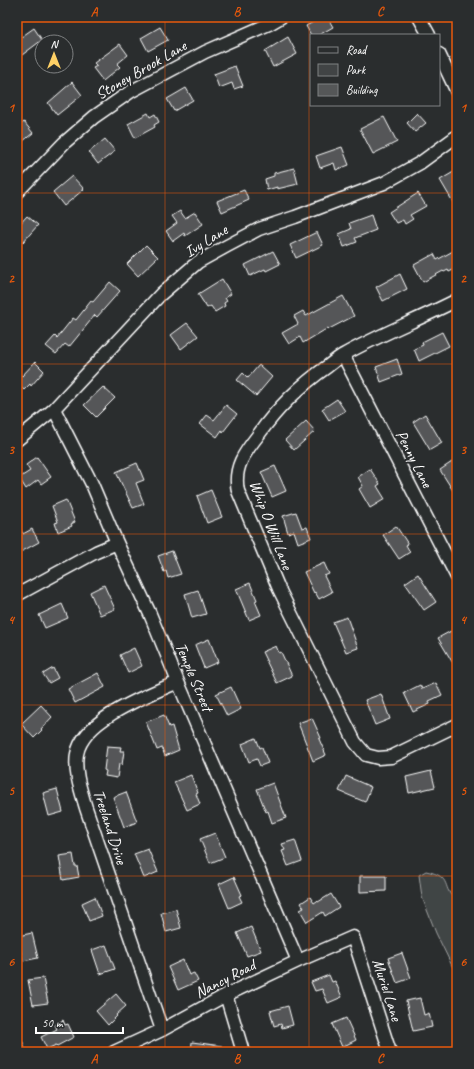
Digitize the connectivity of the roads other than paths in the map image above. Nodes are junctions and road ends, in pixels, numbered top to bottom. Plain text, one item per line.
1 (281, 17) edge
2 (419, 17) edge
3 (261, 22) edge
4 (429, 34) edge
5 (440, 56) edge
6 (457, 92) edge
7 (457, 136) edge
8 (17, 192) edge
9 (457, 300) edge
10 (343, 355) junction
11 (54, 409) junction
12 (17, 440) edge
13 (117, 543) junction
14 (457, 577) edge
15 (17, 595) edge
16 (178, 682) junction
17 (457, 725) edge
18 (353, 938) joint
19 (298, 961) junction
20 (226, 995) junction
21 (162, 1030) junction
22 (17, 1046) edge
23 (18, 1052) edge
24 (114, 1052) edge
25 (243, 1052) edge
26 (390, 1052) edge

1 - 3 street, Stoney Brook Lane
2 - 4 street
3 - 8 street, Stoney Brook Lane
5 - 6 street
7 - 11 street, Ivy Lane
9 - 10 street, Whip O Will Lane
10 - 14 street, Penny Lane
10 - 17 street, Whip O Will Lane
11 - 12 street, Ivy Lane
11 - 13 street, Temple Street
13 - 15 street
13 - 16 street, Temple Street
16 - 19 street, Temple Street
16 - 21 street, Treeland Drive
18 - 19 street, Nancy Road
18 - 26 street, Muriel Lane
19 - 20 street, Nancy Road
20 - 21 street, Nancy Road
20 - 25 street
21 - 24 street, Nancy Road
22 - 23 street

